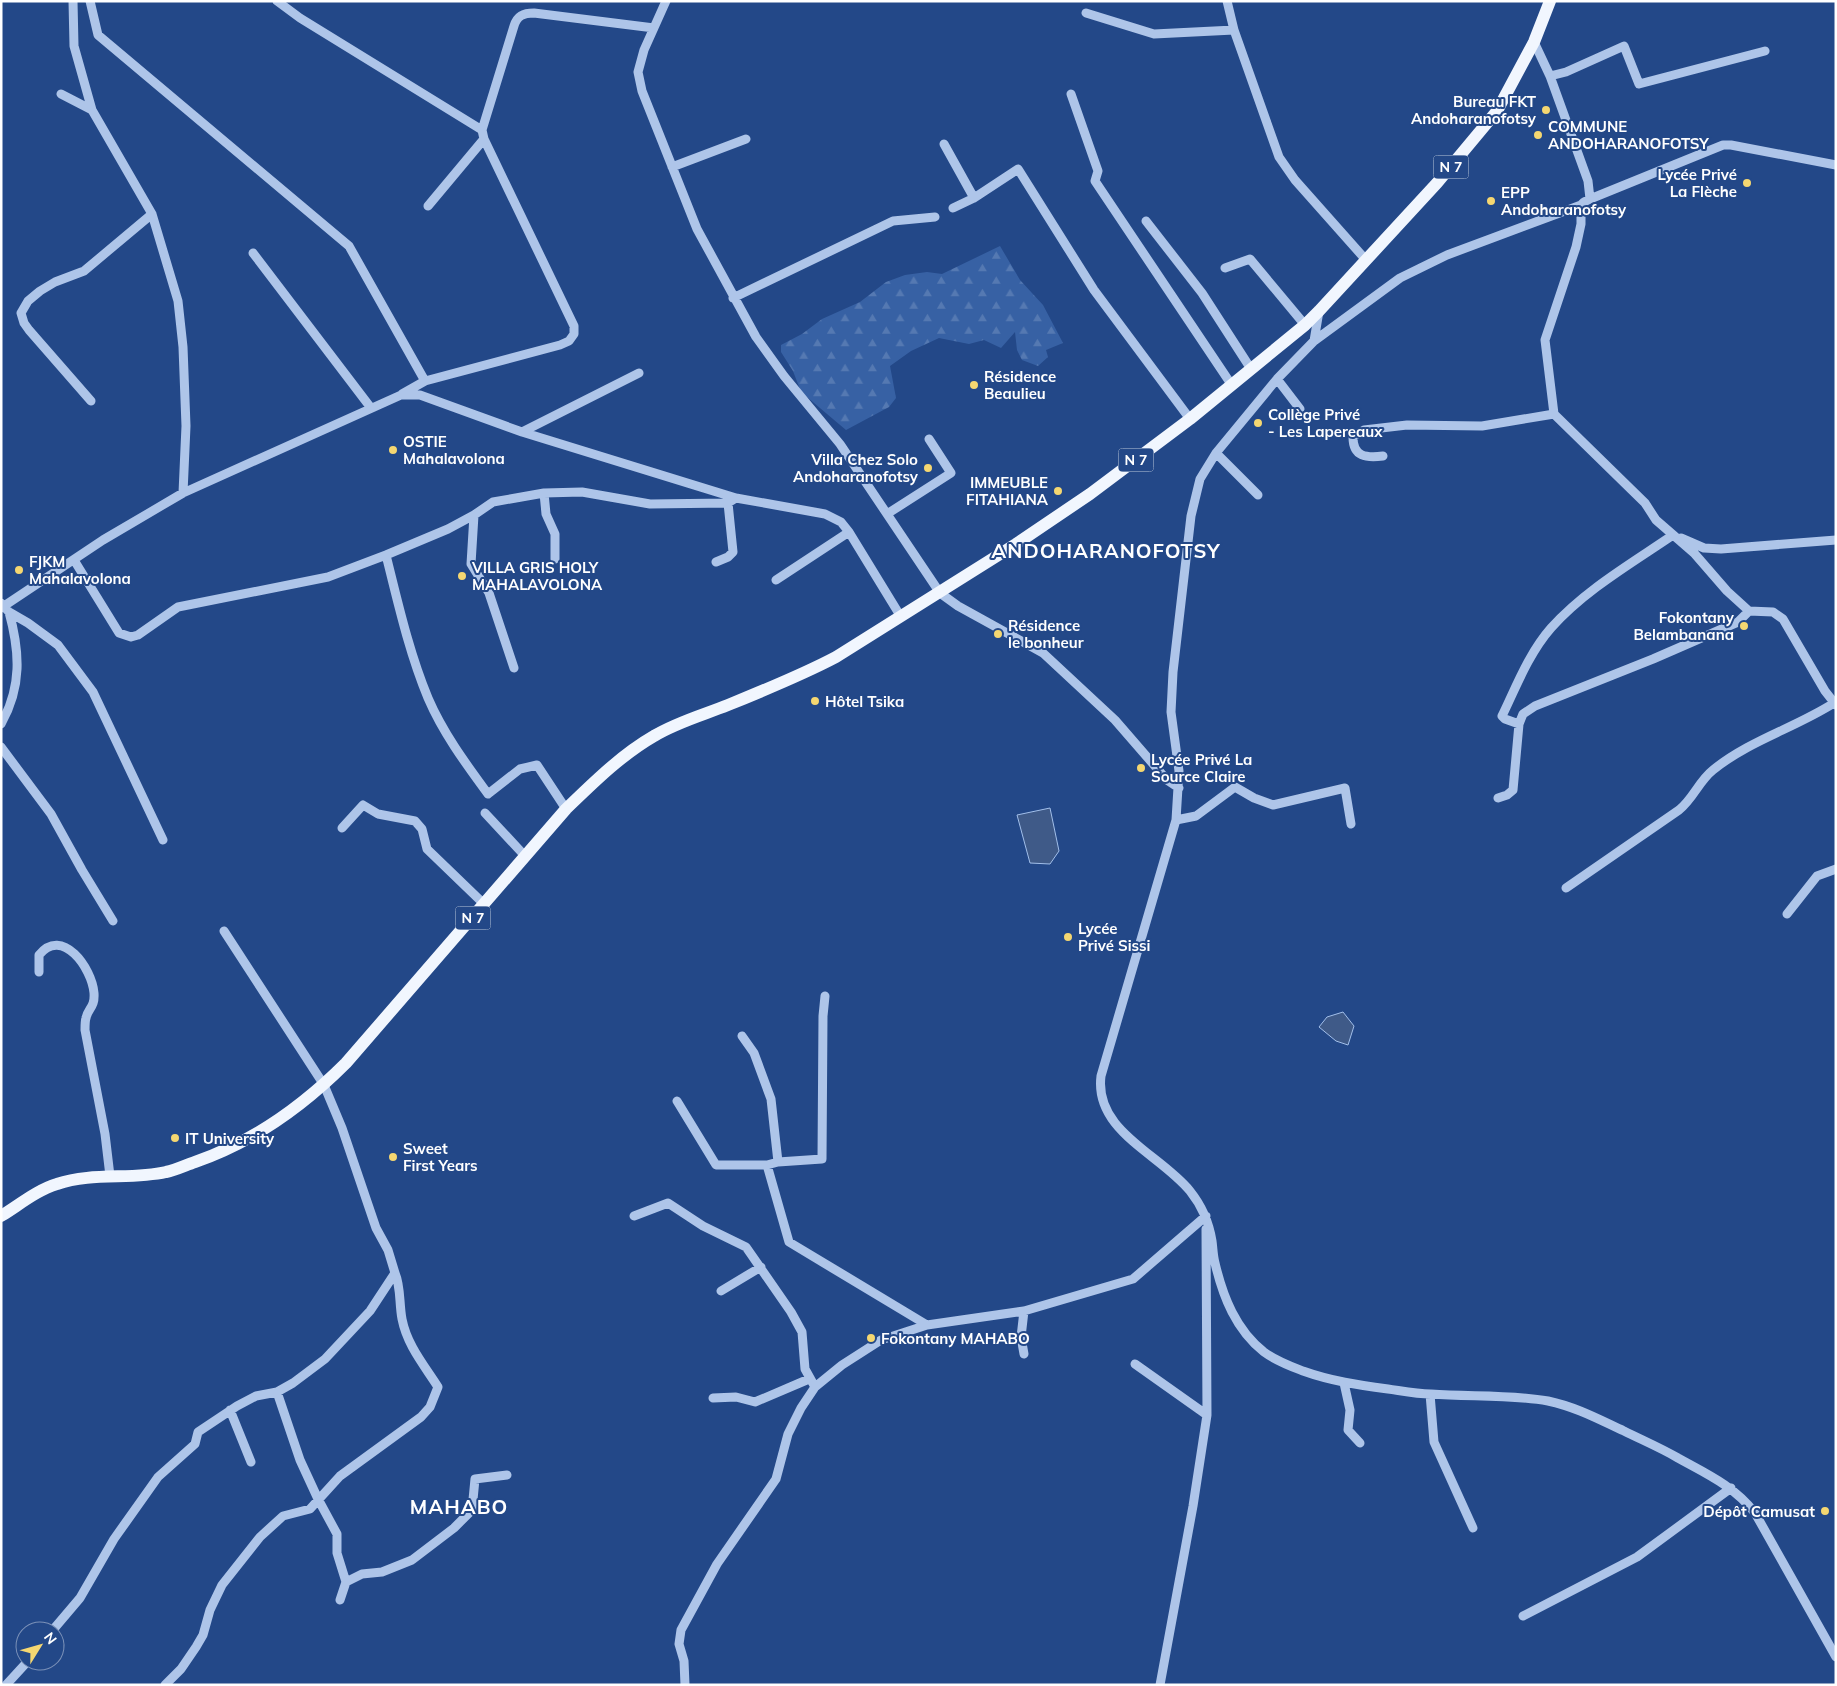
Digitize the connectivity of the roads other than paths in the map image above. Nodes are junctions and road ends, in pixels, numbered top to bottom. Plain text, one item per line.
1 (73, 1) edge
2 (90, 1) edge
3 (277, 1) edge
4 (666, 1) edge
5 (1227, 1) edge
6 (1550, 1) edge
7 (1086, 13) dead end
8 (654, 28) junction
9 (1234, 30) junction
10 (1534, 42) junction
11 (1765, 51) dead end
12 (1550, 76) junction
13 (61, 94) dead end
14 (1071, 94) dead end
15 (92, 110) junction
16 (482, 130) junction
17 (484, 139) junction
18 (746, 139) dead end
19 (944, 144) dead end
20 (1836, 166) edge
21 (672, 167) junction
22 (974, 198) junction
23 (1590, 199) junction
24 (1581, 205) junction
25 (428, 206) dead end
26 (953, 208) dead end
27 (152, 214) junction
28 (935, 217) dead end
29 (1146, 221) dead end
30 (253, 253) dead end
31 (1366, 260) junction
32 (1225, 268) dead end
33 (733, 298) junction
34 (1319, 311) junction
35 (1305, 324) junction
36 (1314, 341) junction
37 (1251, 369) junction
38 (639, 373) dead end
39 (1277, 380) junction
40 (425, 381) junction
41 (1231, 384) junction
42 (401, 394) junction
43 (91, 401) dead end
44 (371, 408) junction
45 (1300, 409) dead end
46 (1554, 414) junction
47 (1190, 419) junction
48 (522, 432) junction
49 (929, 439) dead end
50 (1216, 453) junction
51 (1383, 456) dead end
52 (183, 493) junction
53 (544, 494) junction
54 (1258, 495) dead end
55 (736, 498) junction
56 (728, 504) junction
57 (887, 514) junction
58 (474, 515) junction
59 (848, 532) junction
60 (1674, 535) junction
61 (1836, 540) edge
62 (386, 555) junction
63 (555, 559) dead end
64 (74, 560) junction
65 (716, 562) dead end
66 (776, 580) dead end
67 (940, 592) junction
68 (4, 607) edge
69 (1749, 611) junction
70 (901, 617) junction
71 (514, 668) dead end
72 (1835, 704) edge
73 (1, 724) edge
74 (1519, 724) junction
75 (1, 747) edge
76 (1179, 788) junction
77 (1498, 798) dead end
78 (566, 809) junction
79 (485, 814) dead end
80 (1176, 820) junction
81 (1351, 824) dead end
82 (342, 828) dead end
83 (163, 840) dead end
84 (525, 856) junction
85 (1836, 869) edge
86 (1566, 888) dead end
87 (484, 904) junction
88 (1787, 914) dead end
89 (114, 921) dead end
90 (224, 931) dead end
91 (39, 972) dead end
92 (825, 996) dead end
93 (742, 1036) dead end
94 (324, 1085) junction
95 (677, 1102) dead end
96 (778, 1162) junction
97 (767, 1166) junction
98 (110, 1176) junction
99 (1, 1216) edge
100 (634, 1216) dead end
101 (1206, 1216) junction
102 (761, 1267) junction
103 (395, 1273) junction
104 (722, 1292) dead end
105 (1024, 1311) junction
106 (927, 1325) junction
107 (1024, 1354) dead end
108 (1135, 1364) dead end
109 (809, 1379) junction
110 (1344, 1383) junction
111 (815, 1387) junction
112 (277, 1392) junction
113 (1430, 1394) junction
114 (713, 1398) dead end
115 (230, 1410) junction
116 (1207, 1415) junction
117 (1360, 1444) dead end
118 (251, 1462) dead end
119 (506, 1475) dead end
120 (1731, 1488) junction
121 (318, 1499) junction
122 (1473, 1528) dead end
123 (346, 1582) junction
124 (340, 1600) dead end
125 (1523, 1616) dead end
126 (60, 1621) edge
127 (1836, 1656) edge
128 (19, 1671) edge
129 (6, 1685) edge
130 (165, 1685) edge
131 (685, 1685) edge
132 (1160, 1685) edge

1 - 15 street
2 - 40 street
3 - 16 street
4 - 8 street
5 - 9 street
6 - 10 main road, N 7
7 - 9 street
8 - 16 street
8 - 21 street
9 - 31 street
10 - 12 street
10 - 31 main road, N 7
11 - 12 street
12 - 23 street
13 - 15 street
14 - 41 street
15 - 27 street
16 - 17 street
17 - 25 street
17 - 40 street
18 - 21 street
19 - 22 street
20 - 23 street
21 - 33 street
22 - 26 street
22 - 47 street
23 - 24 street
24 - 36 street
24 - 46 street
27 - 43 street
27 - 52 street
28 - 33 street
29 - 37 street
30 - 44 street
31 - 34 main road, N 7
32 - 35 street
33 - 57 street
34 - 35 main road, N 7
34 - 36 street
35 - 37 main road, N 7
36 - 39 street
37 - 41 main road, N 7
38 - 48 street
39 - 45 street
39 - 50 street
40 - 42 street
41 - 47 main road, N 7
42 - 44 street
42 - 48 street
44 - 52 street
46 - 51 street
46 - 60 street
47 - 67 main road, N 7
48 - 55 street
49 - 57 street
50 - 54 street
50 - 76 street
52 - 64 street
53 - 56 street
53 - 58 street
53 - 63 street
55 - 56 street
55 - 59 street
56 - 65 street
57 - 67 street
58 - 62 street
58 - 71 street
59 - 66 street
59 - 70 street
60 - 61 street
60 - 69 street
60 - 74 street
62 - 64 street
62 - 78 street
64 - 68 street
67 - 70 main road, N 7
67 - 76 street
68 - 73 street
68 - 83 street
69 - 72 street
69 - 74 street
70 - 78 main road, N 7
72 - 86 street
74 - 77 street
75 - 89 street
76 - 80 street
78 - 84 main road, N 7
79 - 84 street
80 - 81 street
80 - 101 street
82 - 87 street
84 - 87 main road, N 7
85 - 88 street
87 - 94 main road, N 7
90 - 94 street
91 - 98 street
92 - 96 street
93 - 96 street
94 - 98 main road, N 7
94 - 103 street
95 - 97 street
96 - 97 street
97 - 106 street
98 - 99 main road, N 7
100 - 102 street
101 - 105 street
101 - 110 street
101 - 116 street
102 - 104 street
102 - 109 street
103 - 112 street
103 - 121 street
105 - 106 street
105 - 107 street
106 - 111 street
108 - 116 street
109 - 111 street
109 - 114 street
110 - 113 street
110 - 117 street
111 - 131 street
112 - 115 street
112 - 121 street
113 - 120 street
113 - 122 street
115 - 118 street
115 - 126 street
116 - 132 street
119 - 123 street
120 - 125 street
120 - 127 street
121 - 123 street
121 - 130 street
123 - 124 street
128 - 129 street

